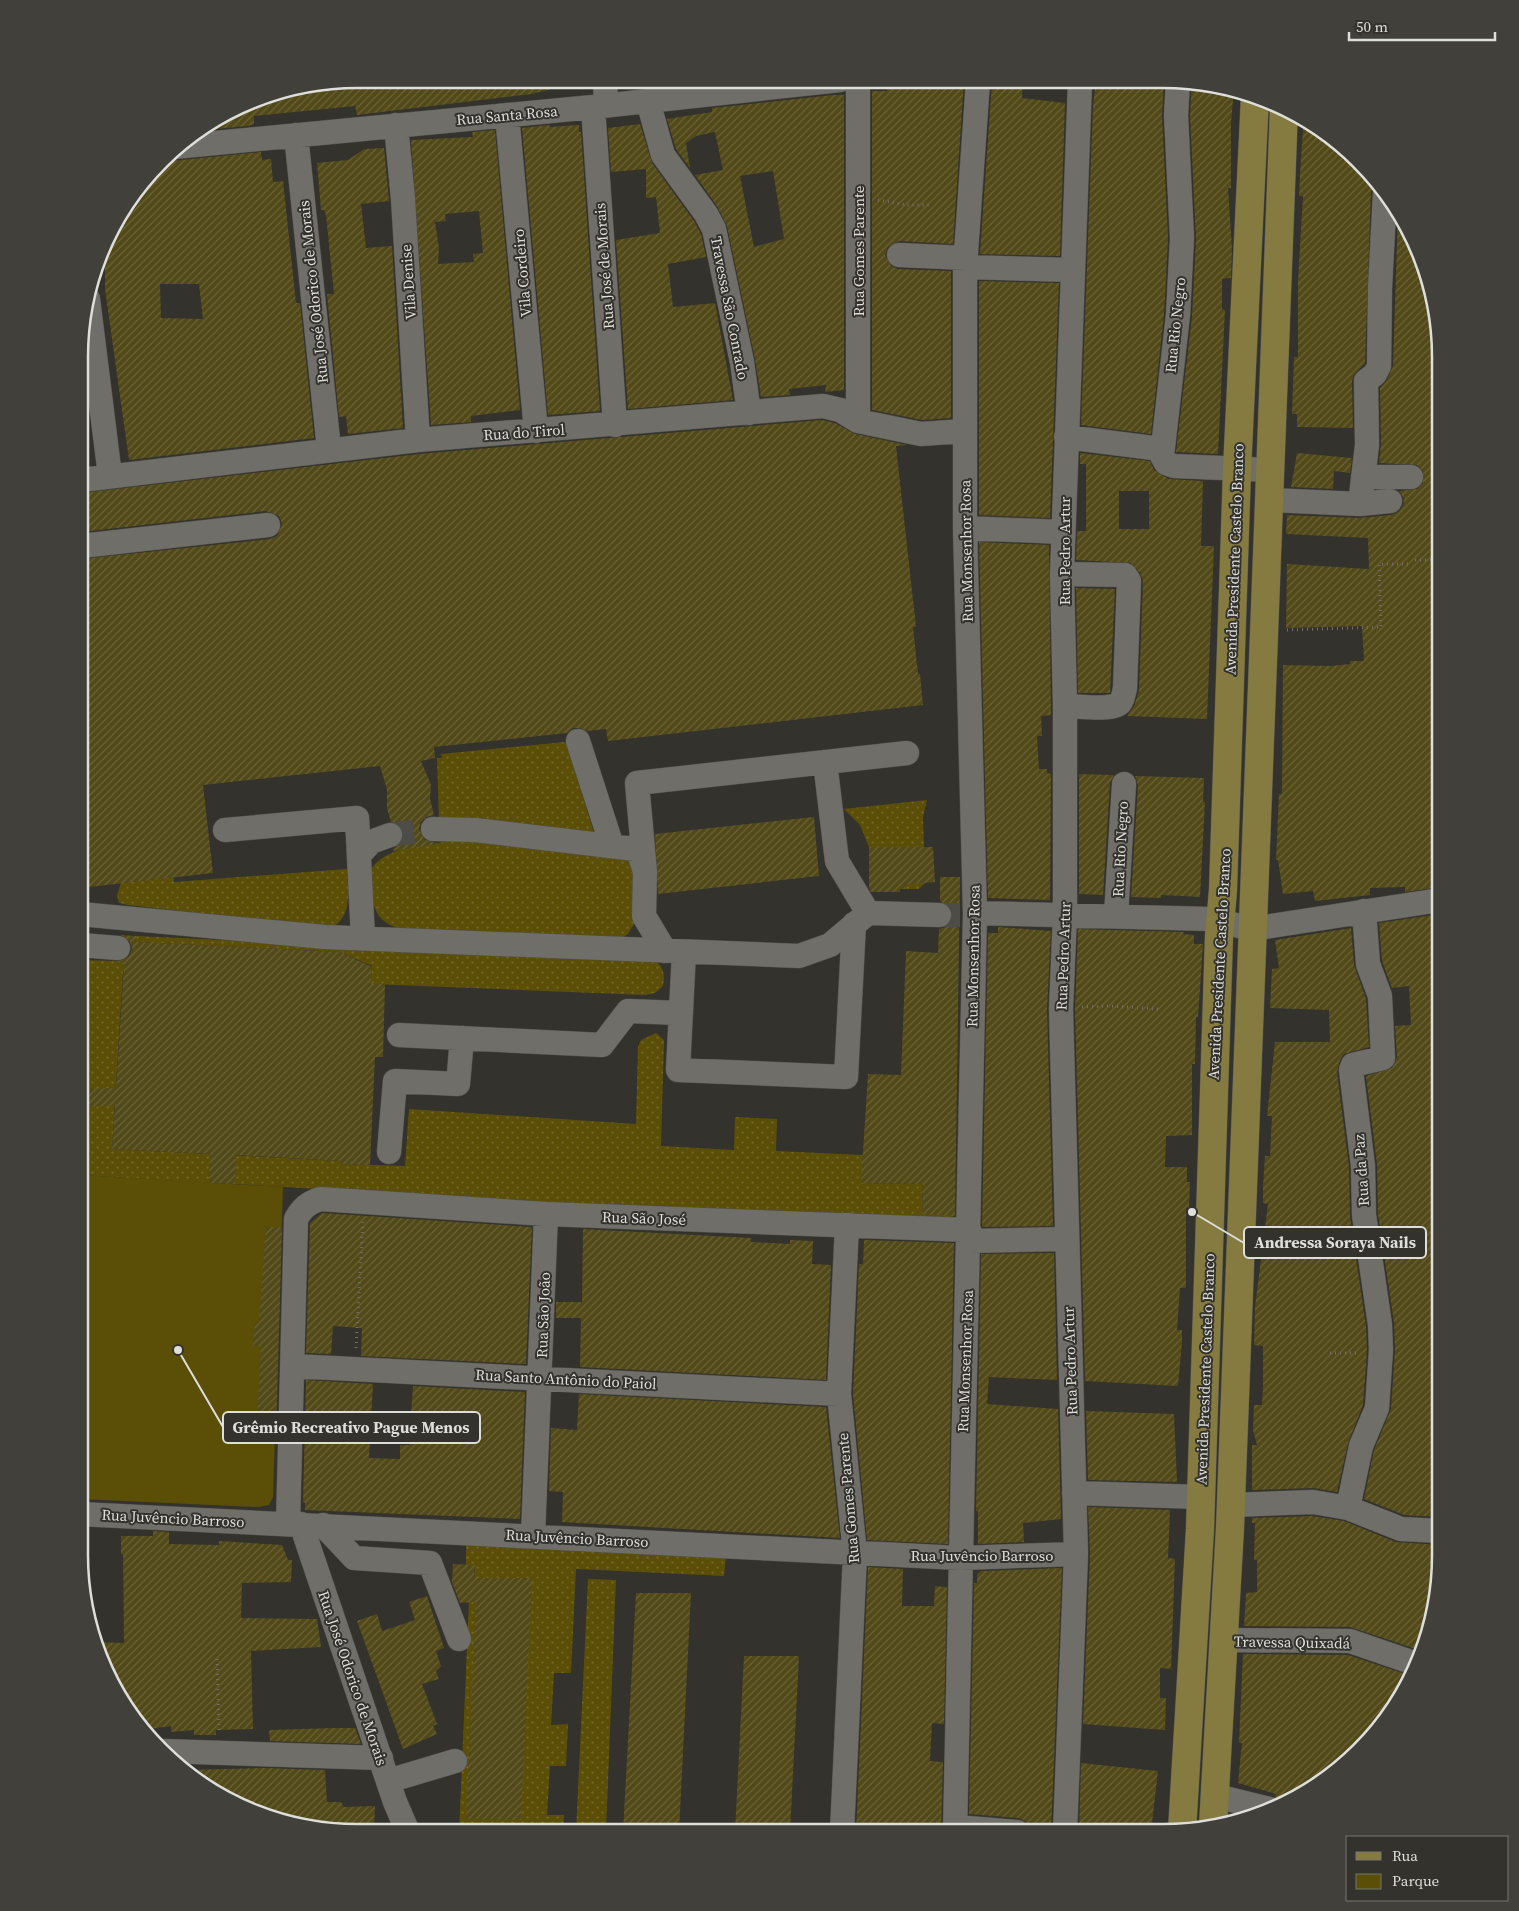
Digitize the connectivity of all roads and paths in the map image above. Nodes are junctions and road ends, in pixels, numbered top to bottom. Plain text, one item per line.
1 (603, 88) edge
2 (698, 88) edge
3 (858, 88) edge
4 (977, 88) edge
5 (1080, 88) edge
6 (1178, 88) edge
7 (648, 102) junction
8 (1256, 104) edge
9 (600, 106) junction
10 (507, 115) junction
11 (1284, 116) edge
12 (396, 125) junction
13 (296, 135) junction
14 (190, 145) edge
15 (858, 197) junction
16 (932, 205) dead end
17 (1384, 205) edge
18 (899, 255) dead end
19 (966, 263) junction
20 (1073, 270) junction
21 (90, 319) edge
22 (749, 413) junction
23 (858, 421) junction
24 (615, 425) junction
25 (536, 431) junction
26 (964, 431) junction
27 (1066, 438) junction
28 (418, 440) junction
29 (1161, 448) junction
30 (329, 449) junction
31 (1237, 470) junction
32 (1270, 470) junction
33 (110, 476) junction
34 (1364, 477) junction
35 (1411, 477) dead end
36 (88, 479) edge
37 (1269, 500) junction
38 (1390, 502) dead end
39 (1360, 504) junction
40 (268, 525) dead end
41 (965, 528) junction
42 (1063, 532) junction
43 (88, 545) edge
44 (1415, 560) dead end
45 (1432, 560) edge
46 (1410, 564) dead end
47 (1062, 574) junction
48 (1264, 630) junction
49 (1065, 706) junction
50 (578, 741) dead end
51 (907, 753) dead end
52 (825, 762) junction
53 (1124, 784) dead end
54 (433, 829) tunnel mouth
55 (225, 830) dead end
56 (390, 835) tunnel mouth
57 (612, 846) junction
58 (359, 855) junction
59 (645, 872) junction
60 (1432, 901) edge
61 (1364, 911) junction
62 (962, 914) junction
63 (1065, 914) junction
64 (88, 915) edge
65 (1116, 915) junction
66 (861, 919) junction
67 (1219, 919) junction
68 (1252, 929) junction
69 (363, 938) junction
70 (88, 946) edge
71 (118, 948) dead end
72 (675, 951) junction
73 (1061, 1009) junction
74 (1159, 1009) dead end
75 (681, 1013) junction
76 (399, 1035) dead end
77 (462, 1038) junction
78 (389, 1152) dead end
79 (320, 1199) joint
80 (364, 1202) junction
81 (546, 1214) junction
82 (848, 1225) junction
83 (969, 1236) junction
84 (1067, 1238) junction
85 (1381, 1350) junction
86 (1330, 1352) dead end
87 (293, 1366) junction
88 (355, 1369) junction
89 (541, 1378) junction
90 (839, 1394) junction
91 (1202, 1412) junction
92 (1234, 1412) junction
93 (1074, 1493) junction
94 (1201, 1497) junction
95 (1231, 1504) junction
96 (1348, 1508) junction
97 (88, 1514) edge
98 (304, 1524) junction
99 (1432, 1530) edge
100 (533, 1536) junction
101 (855, 1554) junction
102 (1076, 1554) junction
103 (960, 1558) junction
104 (459, 1639) dead end
105 (1224, 1640) junction
106 (217, 1659) dead end
107 (1409, 1662) edge
108 (173, 1751) edge
109 (219, 1752) junction
110 (381, 1758) junction
111 (455, 1761) dead end
112 (388, 1781) junction
113 (1216, 1796) junction
114 (1257, 1806) edge
115 (1214, 1818) edge
116 (1182, 1823) edge
117 (405, 1824) edge
118 (842, 1824) edge
119 (955, 1824) edge
120 (1065, 1824) edge

1 - 9 street, Rua José de Morais
2 - 7 street, Rua Santa Rosa
3 - 15 street, Rua Gomes Parente
4 - 19 street, Rua Monsenhor Rosa
5 - 20 street, Rua Pedro Artur
6 - 29 street, Rua Rio Negro
7 - 9 street, Rua Santa Rosa
7 - 22 street, Travessa São Conrado
8 - 31 main road, Avenida Presidente Castelo Branco
9 - 10 street, Rua Santa Rosa
9 - 24 street, Rua José de Morais
10 - 12 street, Rua Santa Rosa
10 - 25 street, Vila Cordeiro
11 - 32 main road, Avenida Presidente Castelo Branco
12 - 13 street, Rua Santa Rosa
12 - 28 street, Vila Denise
13 - 14 street, Rua Santa Rosa
13 - 30 street, Rua José Odorico de Morais
15 - 16 path
15 - 23 street, Rua Gomes Parente
17 - 34 street
18 - 19 street
19 - 20 street
19 - 26 street, Rua Monsenhor Rosa
20 - 27 street, Rua Pedro Artur
21 - 33 street
22 - 23 street, Rua do Tirol
22 - 24 street, Rua do Tirol
23 - 26 street, Rua do Tirol
24 - 25 street, Rua do Tirol
25 - 28 street, Rua do Tirol
26 - 41 street, Rua Monsenhor Rosa
27 - 29 street
27 - 42 street, Rua Pedro Artur
28 - 30 street, Rua do Tirol
29 - 31 street
30 - 33 street, Rua do Tirol
31 - 32 street
31 - 67 main road, Avenida Presidente Castelo Branco
32 - 37 main road, Avenida Presidente Castelo Branco
33 - 36 street, Rua do Tirol
34 - 35 street
34 - 39 street
37 - 39 street
37 - 48 main road, Avenida Presidente Castelo Branco
38 - 39 street
40 - 43 street
41 - 42 street
41 - 62 street, Rua Monsenhor Rosa
42 - 47 street, Rua Pedro Artur
44 - 45 path
46 - 48 path
47 - 49 street, Rua Pedro Artur
47 - 49 street
48 - 68 main road, Avenida Presidente Castelo Branco
49 - 63 street, Rua Pedro Artur
50 - 57 street
51 - 52 street
52 - 59 street
52 - 66 street
53 - 65 street, Rua Rio Negro
54 - 57 street
55 - 58 street
56 - 58 street
57 - 59 street
58 - 69 street
59 - 72 street
60 - 61 street
61 - 68 street
61 - 85 street, Rua da Paz
62 - 63 street
62 - 66 street
62 - 83 street, Rua Monsenhor Rosa
63 - 65 street
63 - 73 street, Rua Pedro Artur
64 - 69 street
65 - 67 street
66 - 72 street
66 - 75 street
67 - 68 street
67 - 91 main road, Avenida Presidente Castelo Branco
68 - 92 main road, Avenida Presidente Castelo Branco
69 - 72 street
70 - 71 street
72 - 75 street
73 - 74 path
73 - 84 street, Rua Pedro Artur
75 - 77 street
76 - 77 street
77 - 78 street
79 - 80 street, Rua São José
79 - 87 street, Rua José Odorico de Morais
80 - 81 street, Rua São José
80 - 88 path
81 - 82 street, Rua São José
81 - 89 street, Rua São João
82 - 83 street, Rua São José
82 - 90 street, Rua Gomes Parente
83 - 84 street, Rua São José
83 - 103 street, Rua Monsenhor Rosa
84 - 93 street, Rua Pedro Artur
85 - 86 path
85 - 96 street, Rua da Paz
87 - 88 street, Rua Santo Antônio do Paiol
87 - 98 street, Rua José Odorico de Morais
88 - 89 street, Rua Santo Antônio do Paiol
89 - 90 street, Rua Santo Antônio do Paiol
89 - 100 street, Rua São João
90 - 101 street, Rua Gomes Parente
91 - 92 main road
91 - 94 main road, Avenida Presidente Castelo Branco
92 - 95 main road, Avenida Presidente Castelo Branco
93 - 94 street
93 - 102 street, Rua Pedro Artur
94 - 116 main road, Avenida Presidente Castelo Branco
95 - 96 street
95 - 105 main road, Avenida Presidente Castelo Branco
96 - 99 street
97 - 98 street, Rua Juvêncio Barroso
98 - 100 street, Rua Juvêncio Barroso
98 - 104 street
98 - 110 street, Rua José Odorico de Morais
100 - 101 street, Rua Juvêncio Barroso
101 - 103 street, Rua Juvêncio Barroso
101 - 118 street, Rua Gomes Parente
102 - 103 street, Rua Juvêncio Barroso
102 - 120 street, Rua Pedro Artur
103 - 119 street, Rua Monsenhor Rosa
105 - 107 street, Travessa Quixadá
105 - 113 main road, Avenida Presidente Castelo Branco
106 - 109 path
108 - 109 street
109 - 110 street
110 - 112 street, Rua José Odorico de Morais
111 - 112 street
112 - 117 street, Rua José Odorico de Morais
113 - 114 street
113 - 115 main road, Avenida Presidente Castelo Branco

